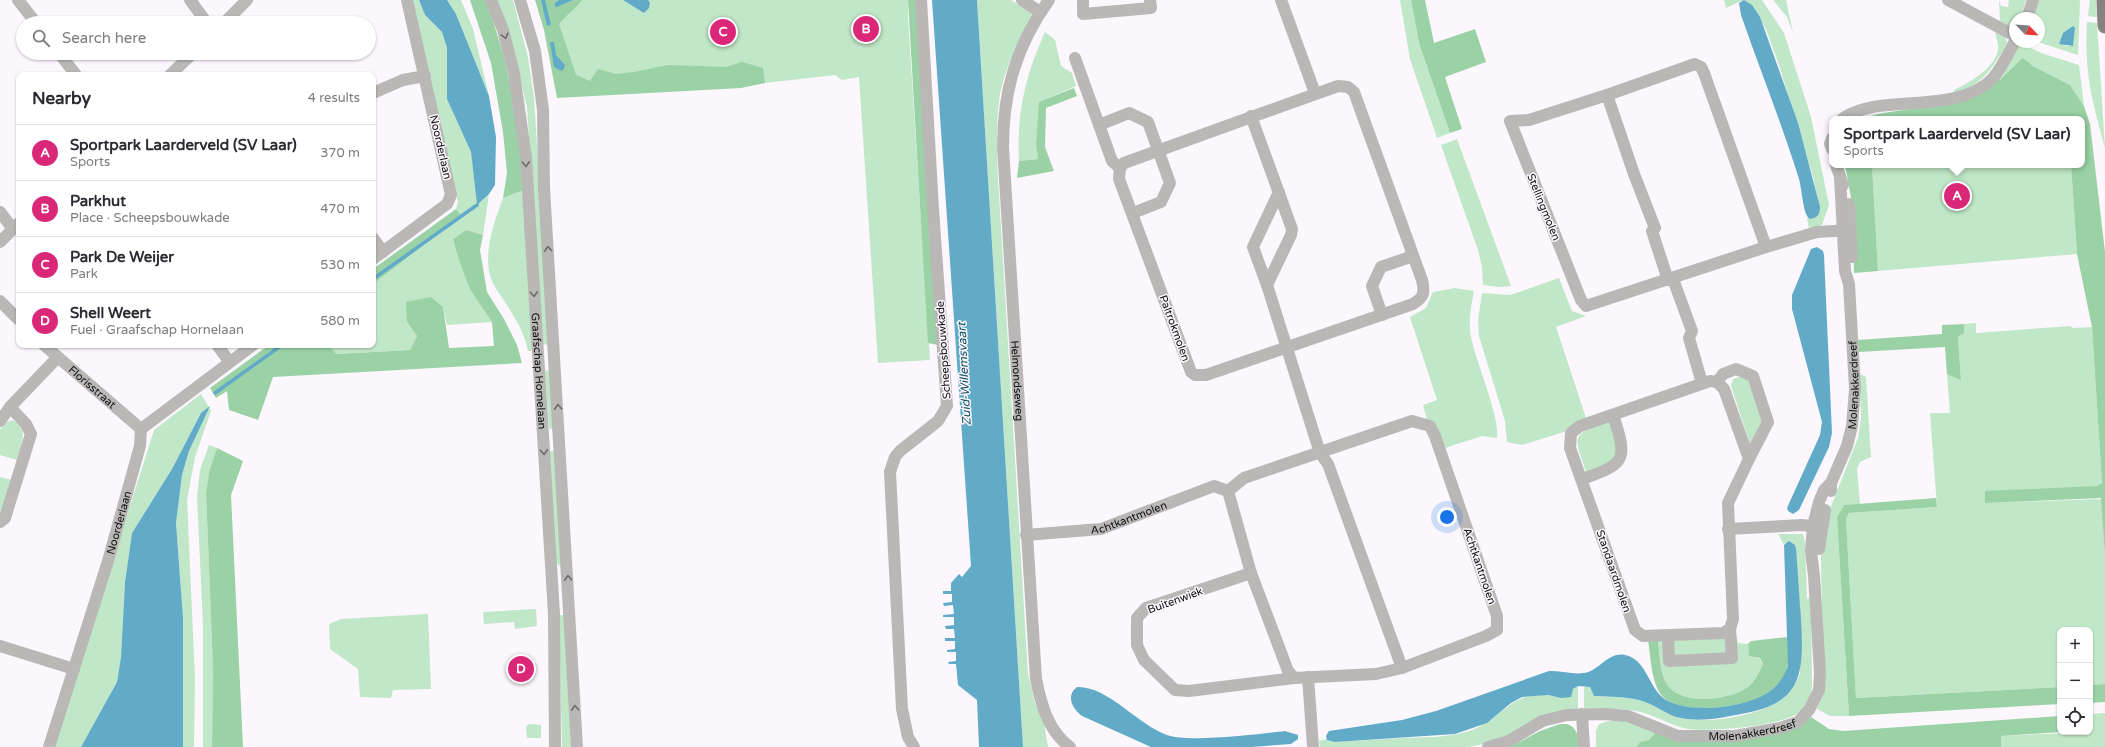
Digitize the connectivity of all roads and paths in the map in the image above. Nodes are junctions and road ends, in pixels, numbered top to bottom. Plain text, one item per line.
1 (18, 0) edge
2 (190, 0) edge
3 (247, 0) edge
4 (407, 0) edge
5 (520, 0) edge
6 (921, 0) edge
7 (1022, 0) edge
8 (1049, 0) edge
9 (1082, 0) edge
10 (1150, 0) edge
11 (1281, 0) edge
12 (1948, 0) edge
13 (2033, 0) edge
14 (2104, 0) edge
15 (496, 2) edge
16 (1040, 12) junction
17 (2029, 12) edge
18 (31, 16) edge
19 (202, 16) edge
20 (231, 16) edge
21 (2105, 26) edge
22 (2009, 33) edge
23 (2011, 48) edge
24 (1076, 58) dead end
25 (64, 60) edge
26 (186, 60) edge
27 (74, 72) edge
28 (173, 72) edge
29 (425, 76) junction
30 (376, 92) edge
31 (1315, 93) junction
32 (1607, 95) junction
33 (1251, 116) junction
34 (1846, 116) edge
35 (1099, 125) junction
36 (1159, 151) junction
37 (1120, 168) junction
38 (1837, 168) edge
39 (1279, 192) junction
40 (0, 212) edge
41 (1133, 213) junction
42 (16, 226) edge
43 (1847, 230) junction
44 (0, 242) edge
45 (1766, 247) junction
46 (378, 256) edge
47 (1413, 256) junction
48 (1670, 279) junction
49 (1267, 285) junction
50 (0, 301) edge
51 (1382, 315) junction
52 (16, 317) edge
53 (47, 348) edge
54 (219, 348) edge
55 (249, 348) edge
56 (1287, 348) junction
57 (57, 358) junction
58 (230, 362) junction
59 (1717, 382) junction
60 (1702, 383) junction
61 (10, 407) junction
62 (1613, 415) junction
63 (0, 420) edge
64 (141, 429) junction
65 (1320, 453) junction
66 (1749, 459) junction
67 (1582, 479) junction
68 (1228, 491) junction
69 (0, 522) edge
70 (1817, 527) junction
71 (1728, 529) junction
72 (1026, 535) junction
73 (1251, 573) junction
74 (1730, 629) junction
75 (1668, 636) junction
76 (0, 646) edge
77 (1402, 668) junction
78 (74, 669) junction
79 (1308, 677) junction
80 (1294, 678) junction
81 (1582, 714) junction
82 (1068, 746) edge
83 (49, 747) edge
84 (556, 747) edge
85 (577, 747) edge
86 (914, 747) edge
87 (1313, 747) edge
88 (1488, 747) edge
89 (1584, 747) edge

1 - 18 street
2 - 19 street
3 - 20 street
4 - 29 street, Noorderlaan
85 -> 5 street, Graafschap Hornelaan
6 - 86 street, Scheepsbouwkade
7 - 16 street
8 - 16 street, Helmondseweg
9 - 10 street
11 - 31 street
12 - 22 street
13 - 17 street
14 - 21 main road
15 -> 84 street, Graafschap Hornelaan
16 - 72 street, Helmondseweg
23 - 34 street
24 - 35 street, Paltrokmolen
25 - 27 street
26 - 28 street
29 - 30 street
29 - 46 street, Noorderlaan
31 - 33 street, Paltrokmolen
31 - 47 street, Paltrokmolen
32 - 45 street, Stellingmolen
32 - 48 street
32 - 48 street, Stellingmolen
33 - 36 street, Paltrokmolen
33 - 39 street
35 - 36 street
35 - 37 street, Paltrokmolen
36 - 37 street, Paltrokmolen
36 - 41 street
37 - 41 street, Paltrokmolen
38 - 43 street, Molenakkerdreef
39 - 49 street
39 - 49 street
40 - 42 street
41 - 56 street, Paltrokmolen
42 - 44 street
43 - 45 street, Stellingmolen
43 - 70 street, Molenakkerdreef
45 - 48 street, Stellingmolen
47 - 51 street
47 - 51 street, Paltrokmolen
48 - 60 street
49 - 56 street
50 - 52 street
51 - 56 street, Paltrokmolen
53 - 57 street, Florisstraat
54 - 58 street
55 - 58 street
56 - 65 street
57 - 61 street
57 - 64 street, Florisstraat
58 - 64 street
59 - 60 street, Standaardmolen
59 - 66 street
59 - 66 street
60 - 62 street, Standaardmolen
61 - 63 street
61 - 69 street
62 - 67 street
62 - 67 street, Standaardmolen
64 - 78 street, Noorderlaan
65 - 68 street, Achtkantmolen
65 - 77 street
65 - 77 street, Achtkantmolen
66 - 71 street
67 - 75 street, Standaardmolen
68 - 72 street, Achtkantmolen
68 - 73 street
70 - 71 street
70 - 81 street, Molenakkerdreef
71 - 74 street
72 - 82 street, Helmondseweg
73 - 80 street
73 - 80 street, Buitenwiek
74 - 75 street, Standaardmolen
74 - 75 street
76 - 78 street
77 - 79 street, Achtkantmolen
78 - 83 street, Noorderlaan
79 - 80 street, Achtkantmolen
79 - 87 street
81 - 88 street, Molenakkerdreef
81 - 89 street

